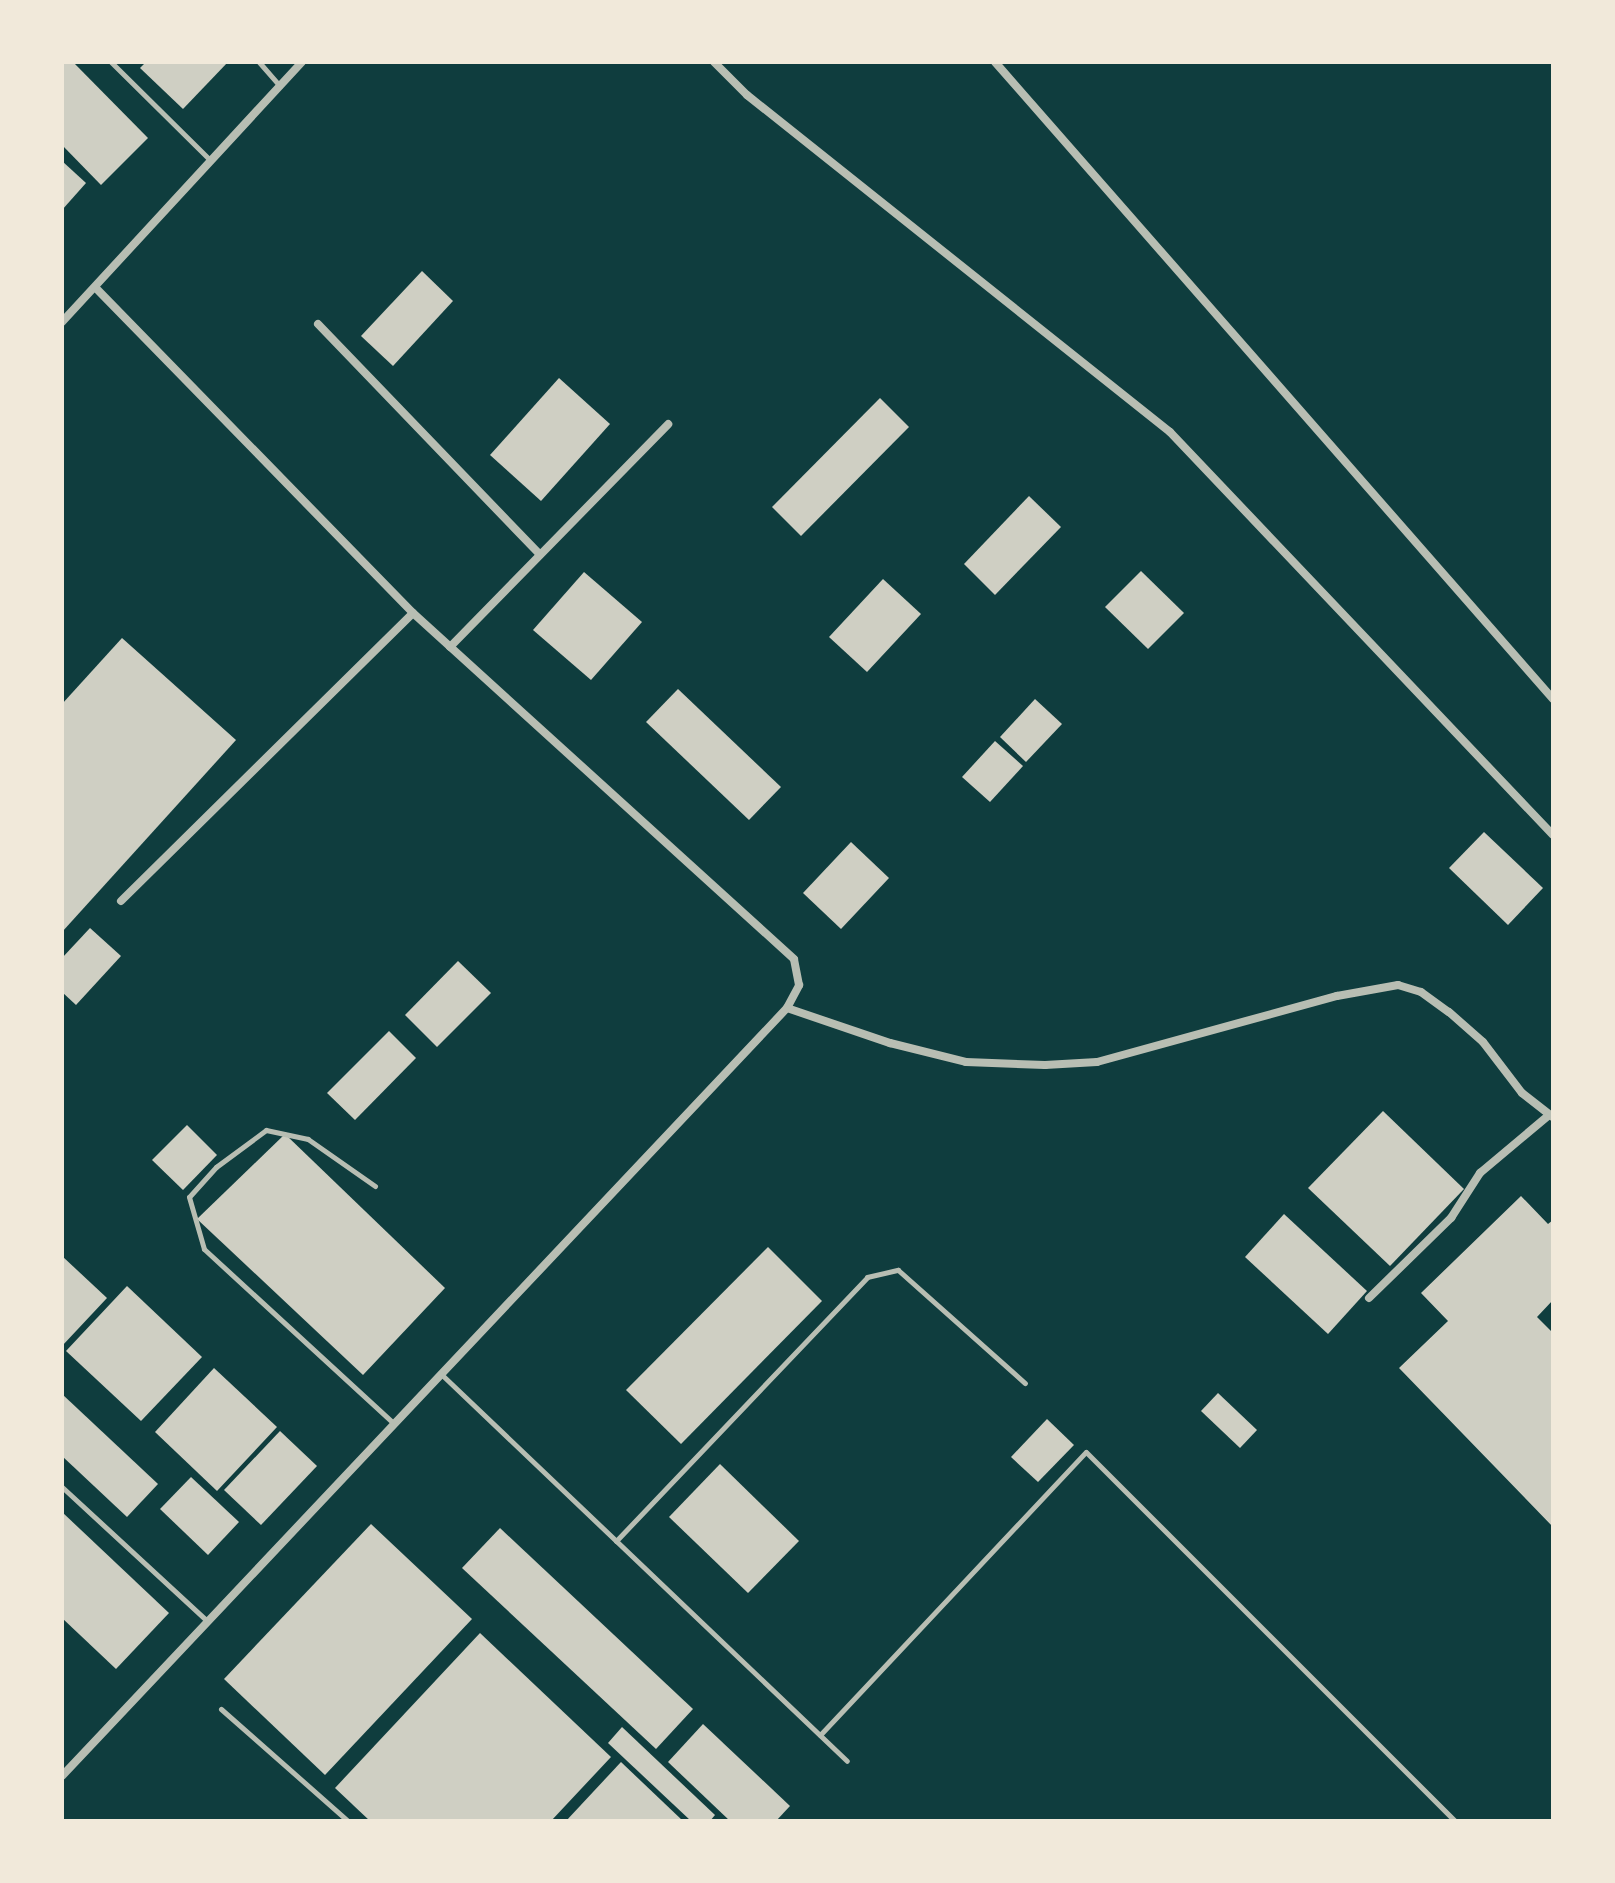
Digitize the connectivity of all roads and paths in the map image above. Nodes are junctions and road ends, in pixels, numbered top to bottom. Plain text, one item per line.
1 (111, 62) edge
2 (259, 62) edge
3 (302, 62) edge
4 (714, 62) edge
5 (995, 62) edge
6 (280, 86) junction
7 (211, 161) junction
8 (95, 287) junction
9 (62, 322) edge
10 (318, 324) dead end
11 (668, 424) dead end
12 (540, 555) junction
13 (413, 613) junction
14 (450, 647) junction
15 (1553, 699) edge
16 (1553, 835) edge
17 (121, 901) dead end
18 (787, 1008) junction
19 (1551, 1116) edge
20 (375, 1186) dead end
21 (1369, 1298) dead end
22 (439, 1373) junction
23 (1025, 1383) dead end
24 (393, 1423) junction
25 (62, 1487) edge
26 (616, 1541) junction
27 (207, 1621) junction
28 (221, 1709) dead end
29 (820, 1735) junction
30 (847, 1761) dead end
31 (62, 1776) edge
32 (348, 1821) edge
33 (1455, 1821) edge

1 - 7 lane
2 - 6 lane
3 - 6 street
4 - 16 street
5 - 15 street
6 - 7 street
7 - 8 street
8 - 9 street
8 - 13 street
10 - 12 street
11 - 12 street
12 - 14 street
13 - 14 street
13 - 17 street
14 - 18 street
18 - 19 street
18 - 22 street
19 - 21 street
20 - 24 lane
22 - 24 street
22 - 26 lane
23 - 26 lane
24 - 27 street
25 - 27 lane
26 - 29 lane
27 - 31 street
28 - 32 lane
29 - 30 lane
29 - 33 lane

